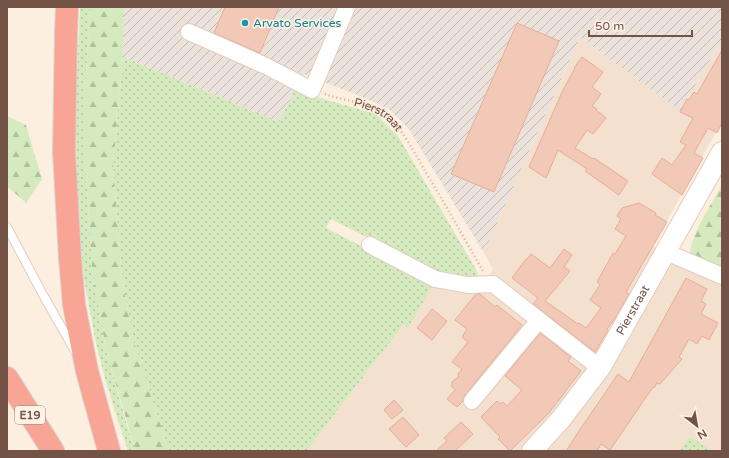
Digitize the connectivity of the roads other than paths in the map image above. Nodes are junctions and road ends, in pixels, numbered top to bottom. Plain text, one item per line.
1 (67, 7) edge
2 (347, 7) edge
3 (189, 32) dead end
4 (722, 152) edge
5 (7, 227) edge
6 (370, 245) dead end
7 (666, 252) junction
8 (722, 276) edge
9 (539, 320) junction
10 (600, 368) junction
11 (87, 371) junction
12 (7, 378) edge
13 (472, 401) dead end
14 (53, 451) edge
15 (109, 451) edge
16 (532, 451) edge

1 - 11 highway
2 - 3 street
4 - 7 street, Pierstraat
5 - 11 lane
6 - 9 street
7 - 8 street
7 - 10 street, Pierstraat
9 - 10 street
9 - 13 street
10 - 16 street, Pierstraat
11 - 15 highway
12 - 14 highway, E19

